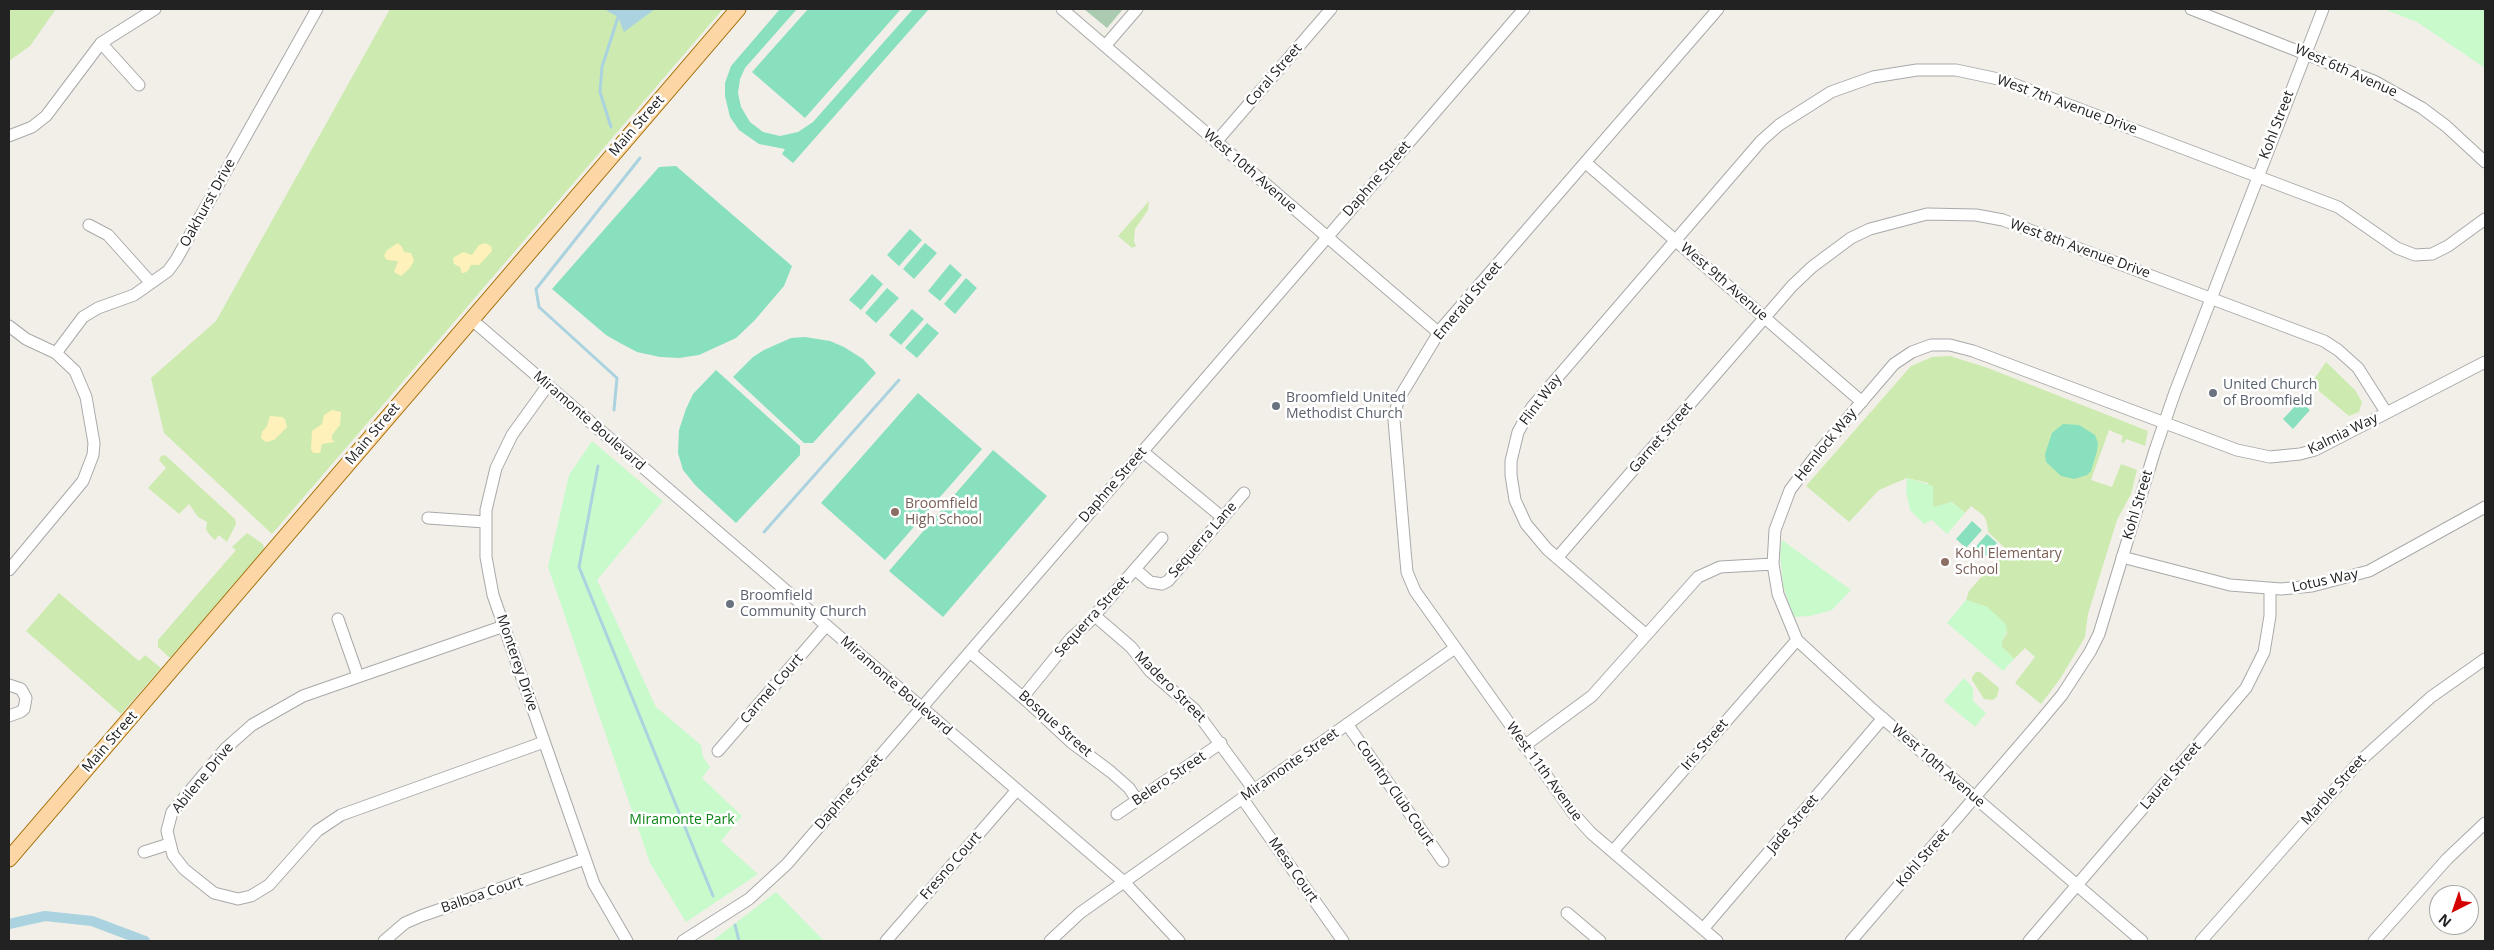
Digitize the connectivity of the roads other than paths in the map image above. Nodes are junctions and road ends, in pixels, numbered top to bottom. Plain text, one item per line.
1 (155, 9) edge
2 (317, 9) edge
3 (738, 9) edge
4 (1062, 9) edge
5 (1137, 9) edge
6 (1331, 9) edge
7 (1524, 9) edge
8 (1718, 9) edge
9 (2191, 9) edge
10 (2323, 9) edge
11 (101, 43) junction
12 (1105, 46) junction
13 (2305, 52) junction
14 (139, 85) dead end
15 (9, 136) edge
16 (1216, 142) junction
17 (2485, 162) edge
18 (1586, 163) junction
19 (2258, 176) junction
20 (2485, 218) edge
21 (89, 225) dead end
22 (1326, 237) junction
23 (1676, 241) junction
24 (152, 283) junction
25 (2211, 298) junction
26 (1765, 318) junction
27 (471, 319) junction
28 (9, 326) edge
29 (1438, 333) junction
30 (56, 353) junction
31 (2485, 362) edge
32 (548, 385) junction
33 (1862, 402) junction
34 (2386, 412) junction
35 (2164, 422) junction
36 (1142, 451) junction
37 (1244, 493) dead end
38 (2485, 507) edge
39 (428, 518) dead end
40 (1223, 518) junction
41 (485, 522) junction
42 (1162, 538) dead end
43 (2122, 557) junction
44 (1557, 558) junction
45 (1773, 564) junction
46 (1135, 569) junction
47 (9, 570) edge
48 (2270, 589) junction
49 (1095, 616) junction
50 (338, 620) dead end
51 (504, 626) junction
52 (826, 626) junction
53 (1645, 634) junction
54 (1797, 640) junction
55 (1455, 648) junction
56 (970, 652) junction
57 (2485, 659) edge
58 (358, 676) junction
59 (9, 685) edge
60 (1023, 697) junction
61 (921, 708) junction
62 (9, 716) edge
63 (1883, 718) junction
64 (1348, 724) junction
65 (544, 742) junction
66 (1221, 744) junction
67 (1524, 746) junction
68 (718, 751) dead end
69 (1254, 790) junction
70 (1016, 791) junction
71 (1974, 797) junction
72 (1242, 798) junction
73 (1136, 800) junction
74 (1117, 814) dead end
75 (2485, 823) edge
76 (169, 844) junction
77 (1613, 851) junction
78 (144, 852) dead end
79 (10, 856) edge
80 (585, 859) junction
81 (1443, 861) dead end
82 (1124, 882) junction
83 (2077, 885) junction
84 (1567, 913) dead end
85 (1703, 929) junction
86 (384, 941) edge
87 (627, 941) edge
88 (683, 941) edge
89 (886, 941) edge
90 (1050, 941) edge
91 (1179, 941) edge
92 (1343, 941) edge
93 (1600, 941) edge
94 (1717, 941) edge
95 (1851, 941) edge
96 (2028, 941) edge
97 (2142, 941) edge
98 (2201, 941) edge
99 (2374, 941) edge

1 - 11 street
2 - 24 street, Oakhurst Drive
3 - 27 main road, Main Street
4 - 12 street, West 10th Avenue
5 - 12 street
6 - 16 street, Coral Street
7 - 22 street, Daphne Street
8 - 18 street, Emerald Street
9 - 13 street, West 6th Avenue
10 - 13 street, Kohl Street
11 - 14 street
11 - 15 street
12 - 16 street, West 10th Avenue
13 - 17 street, West 6th Avenue
13 - 19 street, Kohl Street
16 - 22 street, West 10th Avenue
18 - 23 street, West 9th Avenue
18 - 29 street, Emerald Street
19 - 20 street, West 7th Avenue Drive
19 - 23 street, West 7th Avenue Drive
19 - 25 street, Kohl Street
21 - 24 street
22 - 29 street, West 10th Avenue
22 - 36 street, Daphne Street
23 - 26 street, West 9th Avenue
23 - 44 street, Flint Way
24 - 30 street, Oakhurst Drive
25 - 26 street, West 8th Avenue Drive
25 - 34 street, West 8th Avenue Drive
25 - 35 street, Kohl Street
26 - 33 street, West 9th Avenue
26 - 44 street, Garnet Street
27 - 32 street, Miramonte Boulevard
27 - 79 main road, Main Street
28 - 30 street
29 - 55 street, Emerald Street
30 - 47 street
31 - 34 street, Kalmia Way
32 - 41 street, Monterey Drive
32 - 52 street, Miramonte Boulevard
33 - 35 street, Hemlock Way
33 - 45 street, Hemlock Way
34 - 35 street, Kalmia Way
35 - 43 street, Kohl Street
36 - 40 street
36 - 56 street, Daphne Street
37 - 40 street, Sequerra Lane
38 - 48 street, Lotus Way
39 - 41 street
40 - 46 street, Sequerra Lane
41 - 51 street, Monterey Drive
42 - 46 street, Sequerra Street
43 - 48 street, Lotus Way
43 - 71 street, Kohl Street
44 - 53 street, Flint Way
45 - 53 street
45 - 54 street, West 10th Avenue
46 - 49 street, Sequerra Street
48 - 83 street, Laurel Street
49 - 60 street, Sequerra Street
49 - 66 street, Madero Street
50 - 58 street
51 - 58 street, Abilene Drive
51 - 65 street, Monterey Drive
52 - 61 street, Miramonte Boulevard
52 - 68 street, Carmel Court
53 - 67 street
54 - 63 street, West 10th Avenue
54 - 77 street, Iris Street
55 - 64 street, Miramonte Street
55 - 67 street, West 11th Avenue
56 - 60 street, Bosque Street
56 - 61 street, Daphne Street
57 - 98 street, Marble Street
58 - 76 street, Abilene Drive
59 - 62 street
60 - 73 street, Bosque Street
61 - 70 street, Miramonte Boulevard
61 - 88 street, Daphne Street
63 - 71 street, West 10th Avenue
63 - 85 street, Jade Street
64 - 69 street, Miramonte Street
64 - 81 street, Country Club Court
65 - 76 street
65 - 80 street, Monterey Drive
66 - 69 street, Madero Street
66 - 73 street, Belero Street
67 - 77 street, West 11th Avenue
69 - 72 street, Miramonte Street
70 - 82 street, Miramonte Boulevard
70 - 89 street, Fresno Court
71 - 83 street, West 10th Avenue
71 - 95 street, Kohl Street
72 - 82 street, Miramonte Street
72 - 92 street, Mesa Court
73 - 74 street, Belero Street
75 - 99 street
76 - 78 street
77 - 85 street, West 11th Avenue
80 - 86 street, Balboa Court
80 - 87 street, Monterey Drive
82 - 90 street, Miramonte Street
82 - 91 street, Miramonte Boulevard
83 - 96 street, Laurel Street
83 - 97 street, West 10th Avenue
84 - 93 street
85 - 94 street, West 11th Avenue

